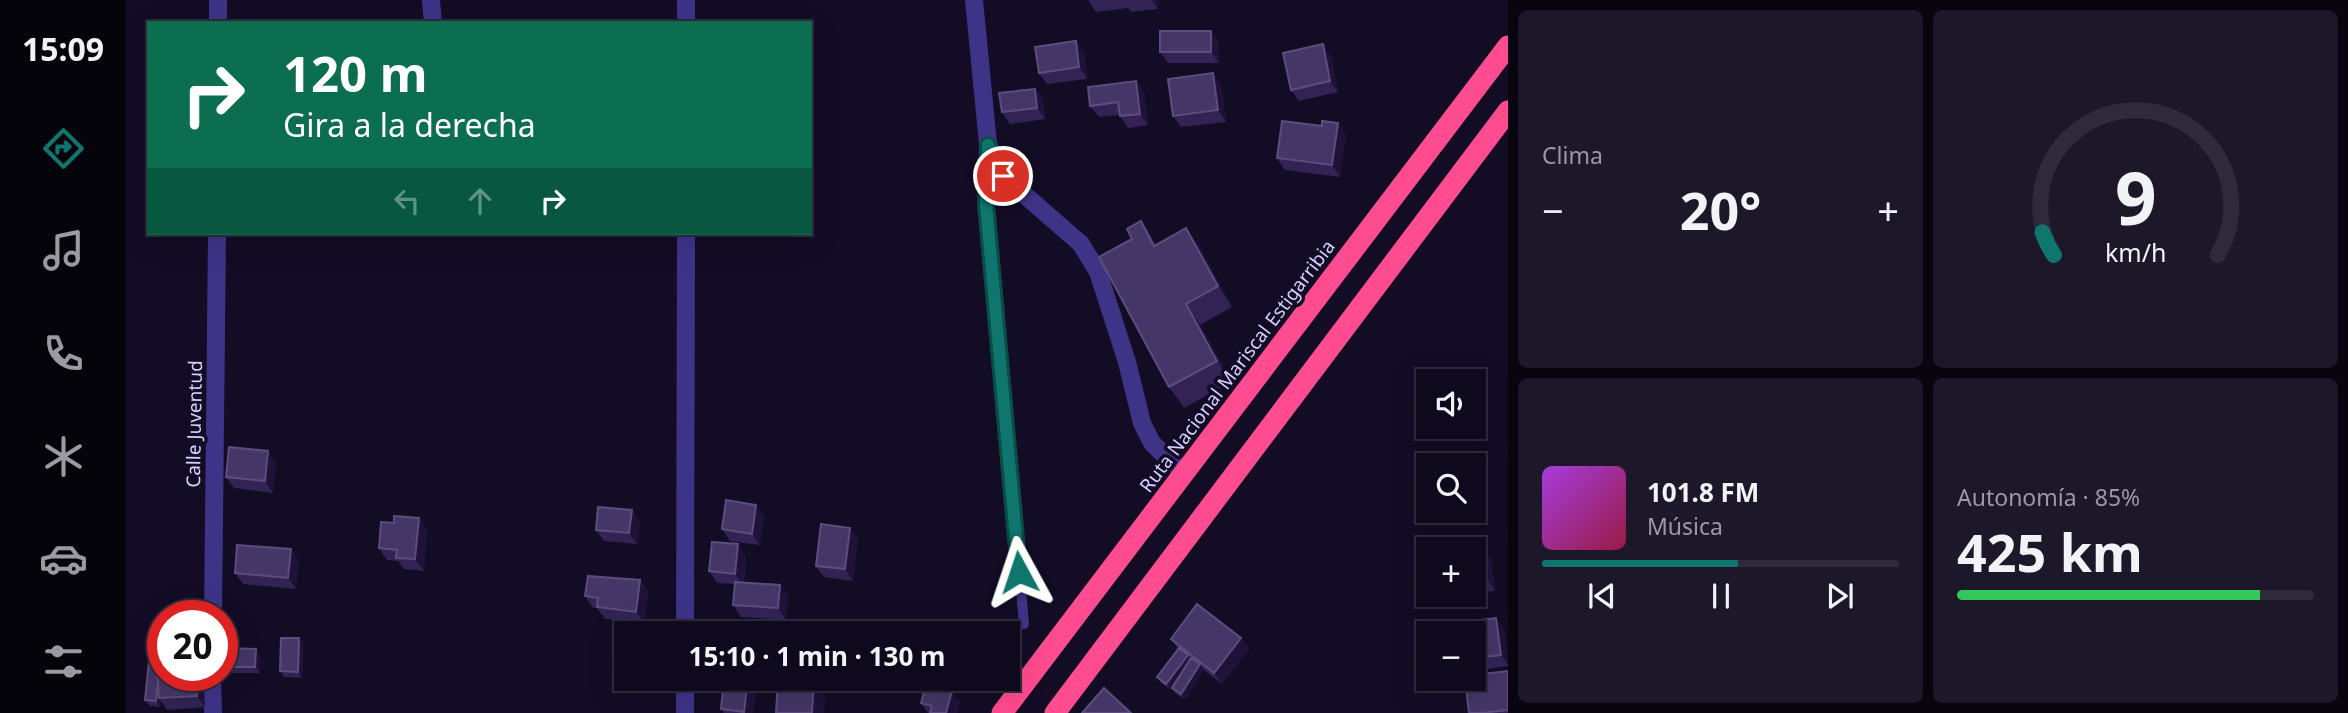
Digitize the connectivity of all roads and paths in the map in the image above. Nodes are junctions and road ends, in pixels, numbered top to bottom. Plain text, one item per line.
1 (218, 0) edge
2 (431, 0) edge
3 (686, 0) edge
4 (974, 0) edge
5 (218, 21) edge
6 (433, 21) edge
7 (686, 21) edge
8 (1508, 46) edge
9 (1508, 111) edge
10 (988, 145) junction
11 (217, 235) edge
12 (686, 235) edge
13 (1184, 474) junction
14 (213, 600) edge
15 (685, 621) edge
16 (1024, 624) dead end
17 (212, 691) edge
18 (685, 691) edge
19 (213, 713) edge
20 (685, 713) edge
21 (1002, 713) edge
22 (1055, 713) edge

1 - 5 street
2 - 6 street
3 - 7 street
4 - 10 street
8 - 13 highway, Ruta Nacional Mariscal Estigarribia
9 - 22 highway
10 - 13 street
10 - 16 lane
11 - 14 street, Calle Juventud
12 - 15 street
13 - 21 highway, Ruta Nacional Mariscal Estigarribia
17 - 19 street
18 - 20 street

